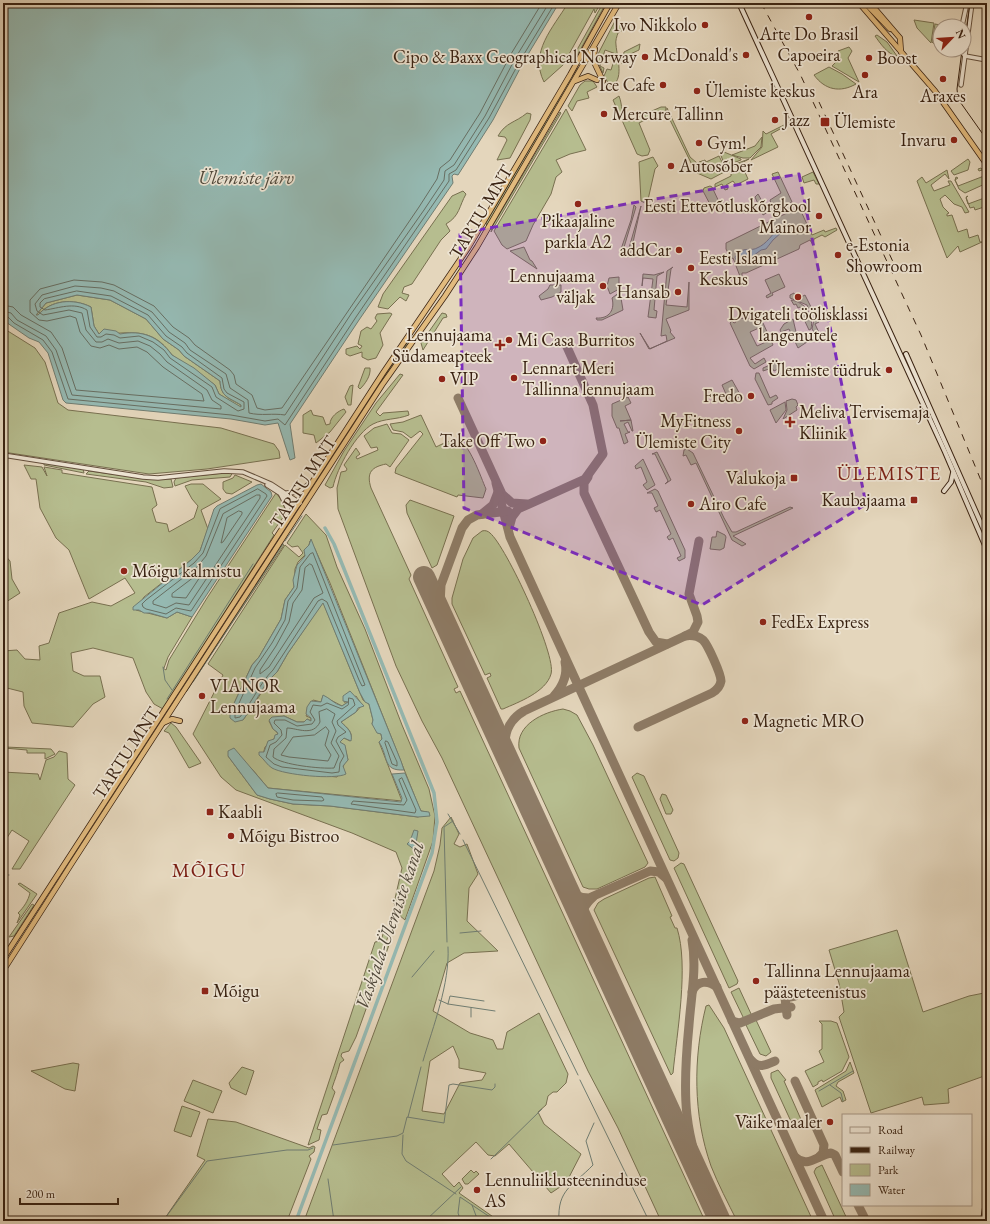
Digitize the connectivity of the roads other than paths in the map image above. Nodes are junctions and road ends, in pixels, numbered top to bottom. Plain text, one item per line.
1 (610, 3) edge
2 (619, 3) edge
3 (739, 3) edge
4 (859, 3) edge
5 (865, 3) edge
6 (870, 3) edge
7 (967, 3) edge
8 (972, 3) edge
9 (964, 18) edge
10 (971, 18) edge
11 (896, 34) junction
12 (596, 45) junction
13 (901, 52) junction
14 (583, 53) junction
15 (972, 57) edge
16 (964, 58) edge
17 (987, 60) edge
18 (584, 65) junction
19 (576, 66) junction
20 (597, 80) dead end
21 (575, 81) junction
22 (603, 81) dead end
23 (961, 85) dead end
24 (987, 165) edge
25 (904, 355) junction
26 (3, 455) edge
27 (953, 471) junction
28 (259, 479) junction
29 (313, 481) junction
30 (944, 491) dead end
31 (284, 492) junction
32 (279, 493) junction
33 (298, 504) junction
34 (303, 507) junction
35 (287, 520) junction
36 (987, 537) edge
37 (987, 550) edge
38 (180, 721) dead end
39 (161, 724) junction
40 (3, 959) edge
41 (3, 972) edge
42 (987, 1195) edge
43 (983, 1221) edge

1 - 14 highway, TARTU MNT
2 - 12 highway, TARTU MNT
3 - 25 main road
4 - 13 highway
5 - 11 highway
6 - 11 highway
7 - 9 street
8 - 10 street
11 - 13 highway
12 - 18 highway, TARTU MNT
12 - 22 highway
13 - 24 highway
14 - 18 highway
14 - 19 highway, TARTU MNT
15 - 17 street
16 - 23 street
18 - 19 highway
18 - 21 highway, TARTU MNT
19 - 29 highway, TARTU MNT
20 - 21 highway
21 - 34 highway, TARTU MNT
25 - 27 main road
25 - 36 main road
26 - 28 street
27 - 30 main road
27 - 37 main road
28 - 31 street
28 - 32 street
29 - 31 street
29 - 33 highway, TARTU MNT
31 - 33 street
32 - 33 street
32 - 35 street
33 - 34 street
33 - 35 highway, TARTU MNT
34 - 39 highway, TARTU MNT
35 - 40 highway, TARTU MNT
38 - 39 highway
39 - 41 highway, TARTU MNT
42 - 43 main road

